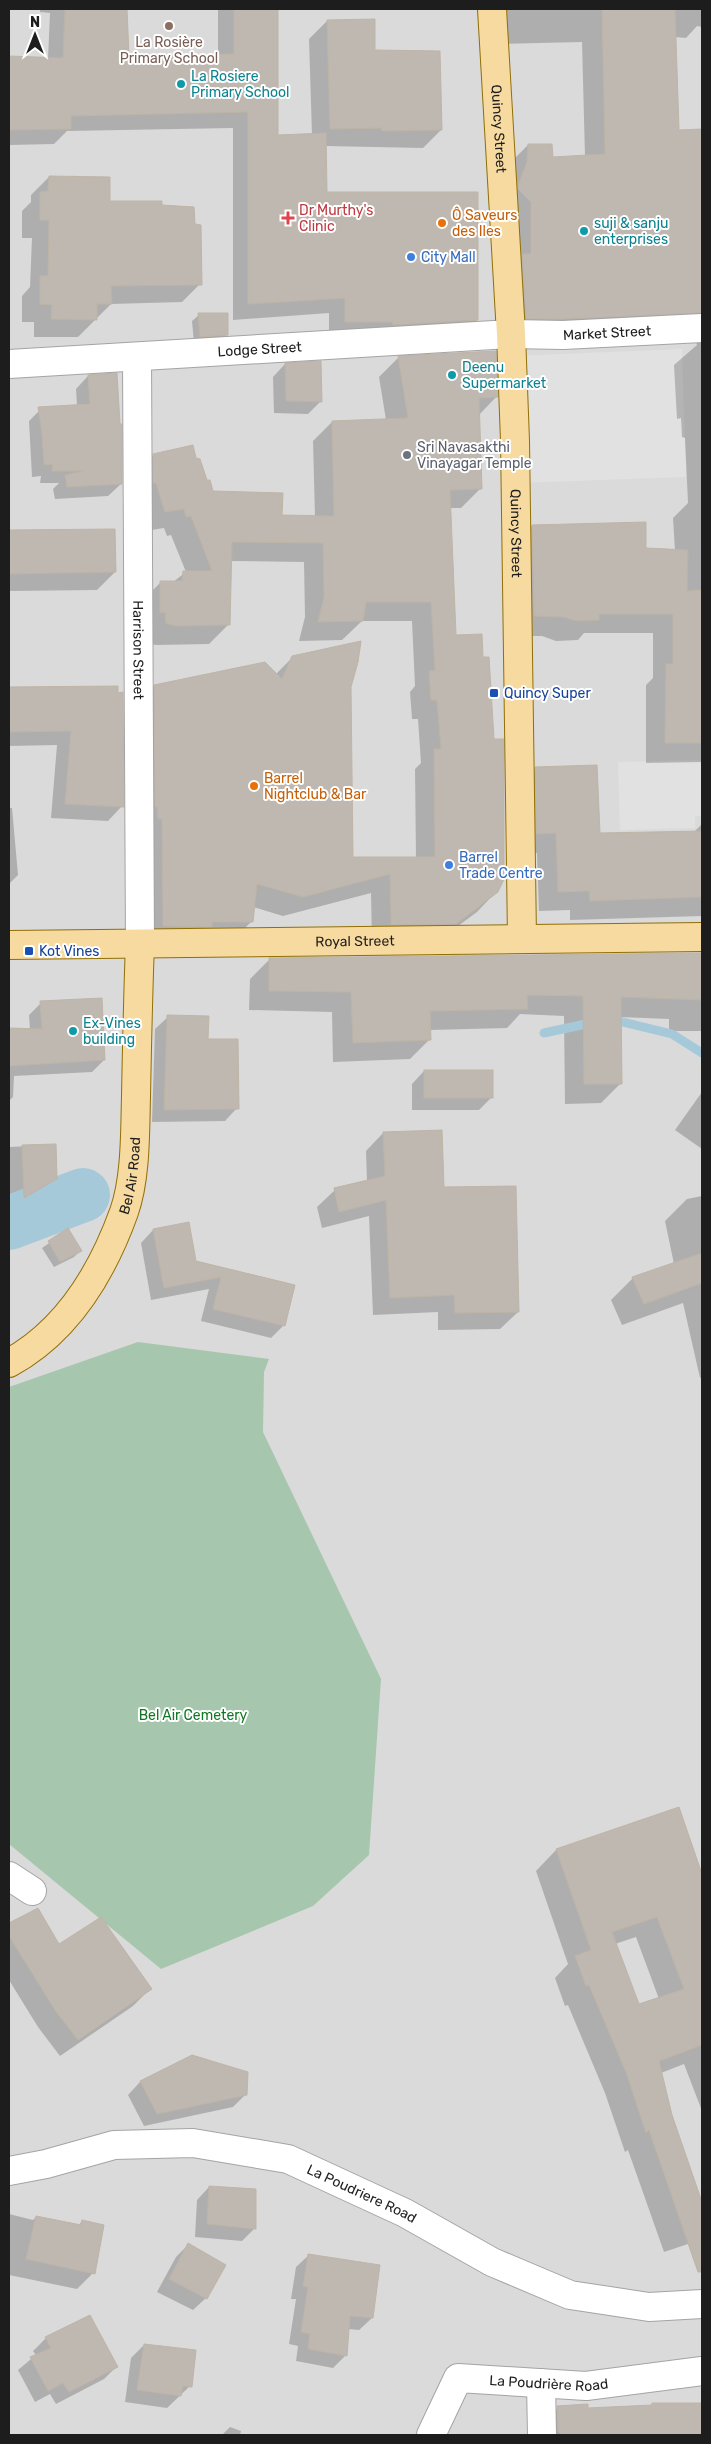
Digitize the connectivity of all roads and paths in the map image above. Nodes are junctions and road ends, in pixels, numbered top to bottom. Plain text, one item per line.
1 (492, 9) edge
2 (702, 328) edge
3 (511, 334) junction
4 (136, 358) junction
5 (9, 364) edge
6 (702, 937) edge
7 (522, 938) junction
8 (140, 944) junction
9 (9, 945) edge
10 (9, 1362) edge
11 (9, 1876) edge
12 (32, 1891) dead end
13 (9, 2171) edge
14 (702, 2304) edge
15 (702, 2372) edge
16 (541, 2383) junction
17 (431, 2435) edge
18 (542, 2435) edge

1 - 3 main road, Quincy Street
2 - 3 street, Market Street
3 - 4 street, Lodge Street
3 - 7 main road, Quincy Street
4 - 5 street, Lodge Street
4 - 8 street, Harrison Street
6 - 7 main road, Royal Street
7 - 8 main road, Royal Street
8 - 9 main road, Royal Street
8 - 10 main road, Bel Air Road
11 - 12 street
13 - 14 street, La Poudriere Road
15 - 16 street, La Poudrière Road
16 - 17 street, La Poudrière Road
16 - 18 street

